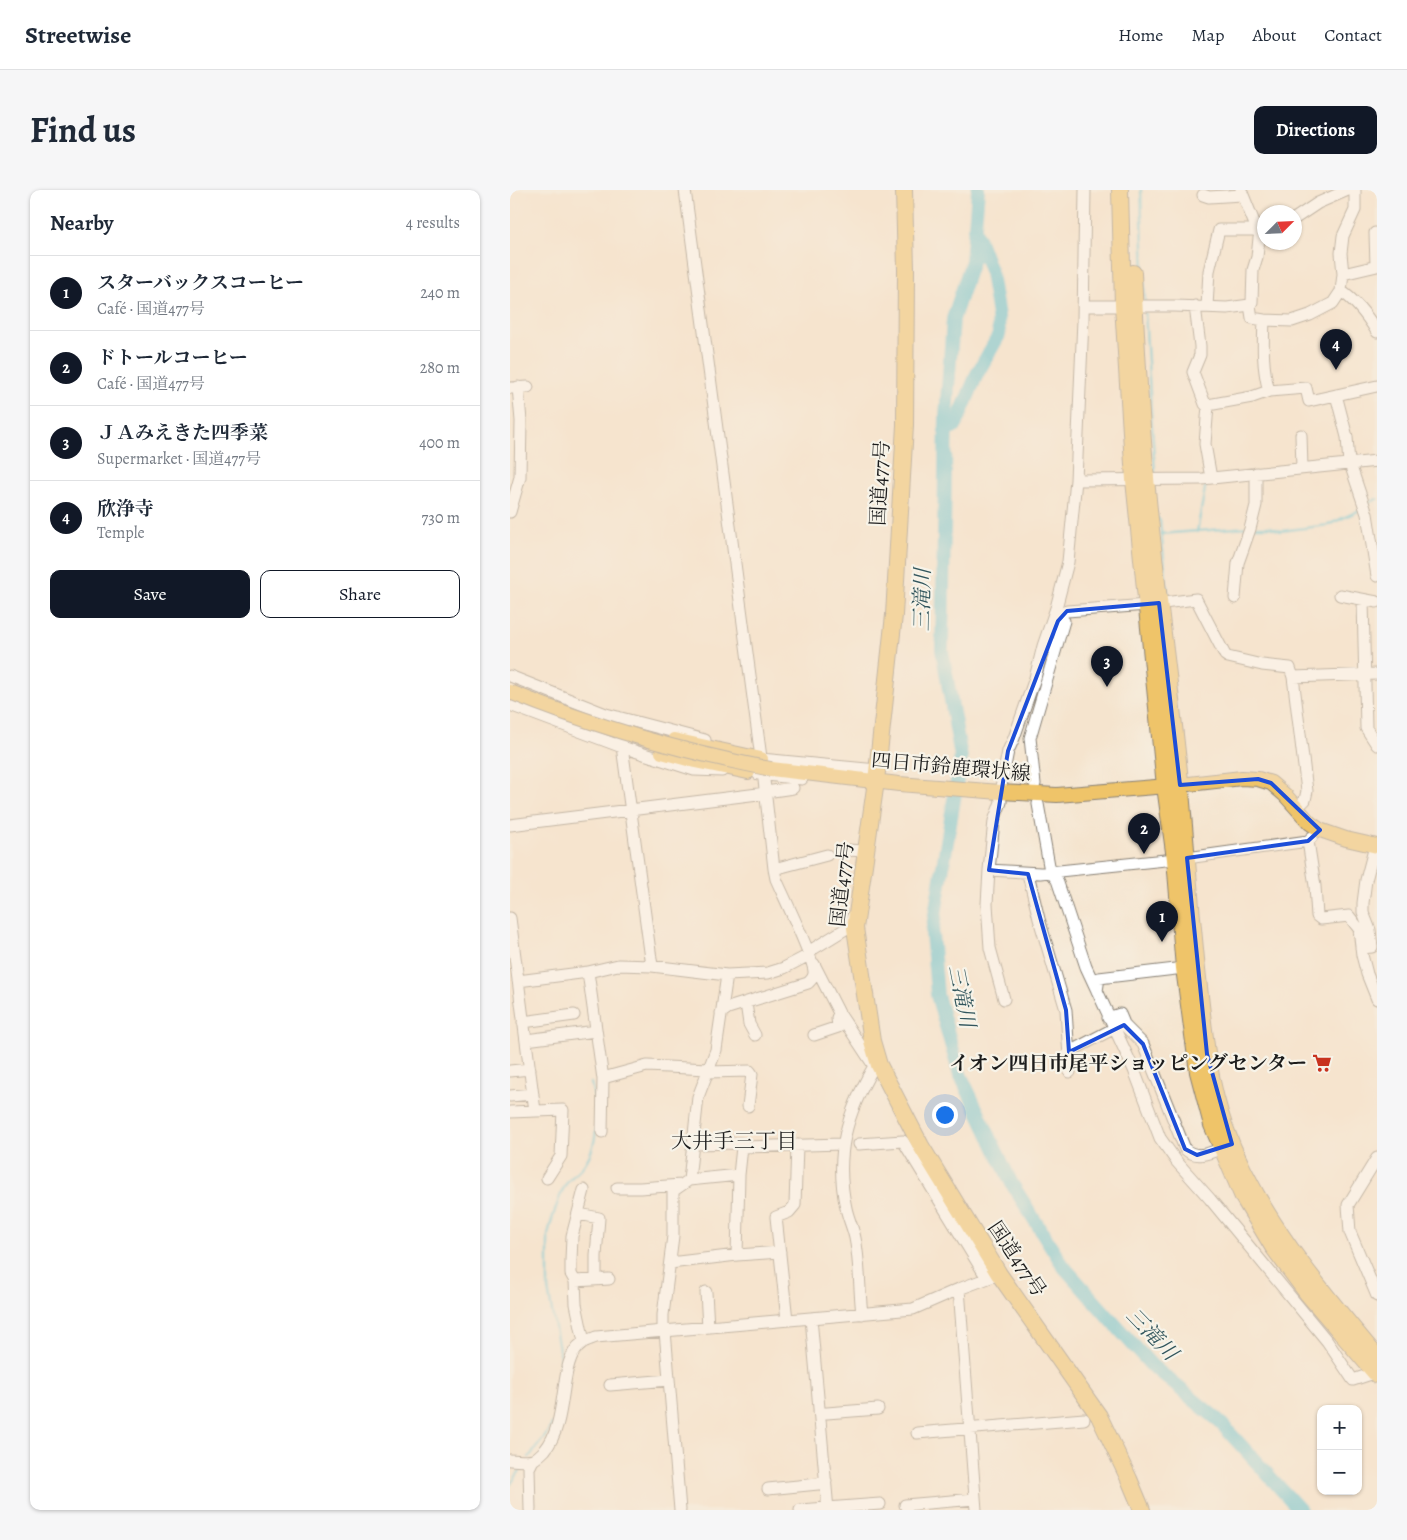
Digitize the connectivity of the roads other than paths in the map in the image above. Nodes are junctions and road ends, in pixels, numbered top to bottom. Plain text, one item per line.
1 (685, 190) edge
2 (904, 190) edge
3 (1085, 190) edge
4 (1120, 190) edge
5 (1130, 190) edge
6 (1348, 190) edge
7 (1355, 190) edge
8 (1242, 192) edge
9 (1203, 195) dead end
10 (1302, 214) edge
11 (1257, 226) edge
12 (1375, 233) dead end
13 (1257, 235) edge
14 (1257, 250) edge
15 (1376, 266) edge
16 (1343, 274) junction
17 (1341, 291) junction
18 (1250, 305) junction
19 (1083, 306) junction
20 (1128, 306) junction
21 (1195, 306) junction
22 (1207, 307) junction
23 (1264, 320) junction
24 (1377, 332) edge
25 (1377, 386) edge
26 (519, 387) edge
27 (1269, 391) junction
28 (1336, 395) junction
29 (1208, 407) junction
30 (1301, 435) dead end
31 (1377, 461) edge
32 (1349, 464) junction
33 (1302, 468) junction
34 (1256, 472) junction
35 (1211, 478) junction
36 (1076, 480) junction
37 (1140, 480) junction
38 (510, 512) edge
39 (1372, 514) edge
40 (1377, 576) edge
41 (1340, 595) dead end
42 (1235, 598) dead end
43 (1363, 600) junction
44 (1377, 602) edge
45 (1153, 604) junction
46 (1067, 611) junction
47 (1040, 663) junction
48 (1377, 674) edge
49 (1365, 675) junction
50 (510, 676) edge
51 (1293, 677) junction
52 (548, 691) junction
53 (510, 692) edge
54 (510, 706) edge
55 (555, 709) junction
56 (540, 716) junction
57 (618, 717) junction
58 (664, 745) junction
59 (1377, 745) edge
60 (622, 747) junction
61 (735, 754) junction
62 (765, 768) junction
63 (748, 772) junction
64 (876, 779) junction
65 (1034, 784) dead end
66 (1173, 786) junction
67 (793, 788) dead end
68 (766, 792) junction
69 (994, 792) junction
70 (1038, 804) dead end
71 (1297, 808) junction
72 (632, 810) junction
73 (510, 825) edge
74 (1320, 830) junction
75 (1308, 841) junction
76 (1376, 846) edge
77 (845, 850) dead end
78 (867, 851) junction
79 (827, 855) dead end
80 (1181, 858) junction
81 (774, 869) junction
82 (989, 870) junction
83 (1050, 871) junction
84 (1028, 874) junction
85 (860, 900) junction
86 (510, 918) edge
87 (1368, 948) junction
88 (809, 955) junction
89 (652, 966) junction
90 (1184, 968) junction
91 (588, 972) junction
92 (727, 975) junction
93 (515, 980) edge
94 (1097, 990) junction
95 (1377, 998) edge
96 (1004, 999) dead end
97 (746, 1003) junction
98 (721, 1013) junction
99 (839, 1013) junction
100 (574, 1015) dead end
101 (1108, 1018) junction
102 (523, 1022) junction
103 (1113, 1029) junction
104 (596, 1031) junction
105 (755, 1034) dead end
106 (814, 1035) dead end
107 (526, 1040) junction
108 (1069, 1052) junction
109 (876, 1066) junction
110 (530, 1069) junction
111 (708, 1070) junction
112 (510, 1071) edge
113 (1070, 1072) dead end
114 (602, 1078) junction
115 (533, 1094) junction
116 (510, 1096) edge
117 (748, 1106) dead end
118 (536, 1111) junction
119 (510, 1112) edge
120 (602, 1132) dead end
121 (694, 1144) junction
122 (842, 1144) junction
123 (860, 1144) dead end
124 (797, 1145) junction
125 (1227, 1146) junction
126 (742, 1147) junction
127 (1377, 1158) edge
128 (739, 1175) junction
129 (547, 1178) dead end
130 (686, 1182) junction
131 (617, 1188) dead end
132 (584, 1190) dead end
133 (579, 1214) junction
134 (780, 1252) junction
135 (737, 1255) junction
136 (670, 1263) junction
137 (993, 1276) junction
138 (609, 1279) dead end
139 (596, 1280) junction
140 (575, 1281) junction
141 (959, 1289) junction
142 (706, 1292) dead end
143 (1377, 1296) edge
144 (862, 1314) junction
145 (811, 1318) junction
146 (787, 1320) junction
147 (708, 1327) junction
148 (664, 1331) junction
149 (584, 1342) junction
150 (1376, 1369) edge
151 (669, 1380) junction
152 (610, 1385) dead end
153 (878, 1409) dead end
154 (819, 1412) junction
155 (1084, 1419) dead end
156 (970, 1429) junction
157 (917, 1433) dead end
158 (510, 1460) edge
159 (529, 1460) junction
160 (826, 1481) junction
161 (768, 1489) dead end
162 (880, 1504) dead end
163 (905, 1505) dead end
164 (976, 1505) edge
165 (828, 1509) edge
166 (530, 1510) edge
167 (680, 1510) edge
168 (800, 1510) edge
169 (1142, 1510) edge

1 - 62 street
2 - 64 highway, 国道477号
3 - 19 street
4 - 20 highway
5 - 20 highway
6 - 10 street
7 - 16 street
8 - 9 street
8 - 11 street
12 - 15 street
13 - 22 street
14 - 18 street
15 - 16 street
16 - 17 street
17 - 23 street
17 - 24 street
18 - 22 street
18 - 23 street
19 - 20 street
19 - 36 street
20 - 21 street
20 - 37 highway
21 - 22 street
21 - 29 street
23 - 27 street
25 - 28 street
26 - 38 street
27 - 28 street
27 - 29 street
28 - 32 street
29 - 35 street
30 - 33 street
31 - 32 street
32 - 33 street
32 - 39 street
33 - 34 street
34 - 35 street
34 - 42 street
35 - 37 street
36 - 37 street
36 - 47 street
37 - 45 highway
39 - 40 street
41 - 43 street
43 - 44 street
43 - 49 street
45 - 46 street
45 - 51 street
45 - 66 highway
46 - 47 street
46 - 65 street
47 - 69 street
48 - 49 street
49 - 51 street
49 - 59 street
50 - 52 street
51 - 71 street
52 - 56 street
52 - 57 street
53 - 55 main road, 四日市鈴鹿環状線, bridge
54 - 56 street
55 - 58 main road, bridge
55 - 62 main road, 四日市鈴鹿環状線, bridge
56 - 60 street
57 - 60 street
57 - 61 street
58 - 61 main road
58 - 63 main road
60 - 63 street
60 - 72 street
61 - 62 main road
62 - 63 street
62 - 64 main road, 四日市鈴鹿環状線
62 - 68 street
64 - 69 main road, 四日市鈴鹿環状線
64 - 78 highway, 国道477号
66 - 69 main road, 四日市鈴鹿環状線
66 - 71 main road, 四日市鈴鹿環状線
66 - 80 highway
67 - 68 street
68 - 72 street
68 - 81 street
69 - 82 street
70 - 83 street
71 - 74 main road, 四日市鈴鹿環状線
72 - 73 street
72 - 89 street
74 - 75 street
74 - 76 main road, 四日市鈴鹿環状線
75 - 80 street
75 - 87 street
76 - 87 street
77 - 78 street
78 - 85 highway, 国道477号
79 - 81 street
80 - 83 street
80 - 90 highway
80 - 125 highway
81 - 88 street
82 - 84 street
82 - 96 street
83 - 84 street
83 - 94 street
84 - 108 street
85 - 88 street
85 - 109 highway, 国道477号
86 - 93 street
87 - 95 street
88 - 92 street
88 - 97 street
88 - 99 street
89 - 91 street
89 - 92 street
90 - 94 street
90 - 125 highway
91 - 93 street
91 - 104 street
92 - 98 street
93 - 102 street
94 - 101 street
97 - 98 street
97 - 105 street
98 - 111 street
99 - 106 street
99 - 109 street
100 - 102 street
101 - 103 street
101 - 125 street
102 - 107 street
103 - 108 street
103 - 150 street
104 - 107 street
104 - 114 street
107 - 110 street
108 - 113 street
109 - 122 street
109 - 137 highway, 国道477号
110 - 112 street
110 - 115 street
111 - 114 street
111 - 117 street
111 - 121 street
114 - 120 street
115 - 116 street
115 - 118 street
118 - 119 street
118 - 129 street
121 - 126 street
121 - 130 street
122 - 124 street
122 - 144 street
123 - 137 street
124 - 126 street
124 - 134 street
125 - 150 highway
126 - 128 street
127 - 143 street
128 - 130 street
128 - 135 street
130 - 131 street
130 - 136 street
132 - 133 street
133 - 139 street
133 - 140 street
134 - 135 street
134 - 146 street
135 - 136 street
136 - 148 street
137 - 141 street
137 - 169 highway, 国道477号
138 - 139 street
139 - 140 street
140 - 149 street
141 - 144 street
141 - 156 street
142 - 147 street
144 - 145 street
145 - 146 street
145 - 154 street
146 - 147 street
147 - 148 street
148 - 149 street
148 - 151 street
149 - 159 street
151 - 152 street
151 - 167 street
153 - 154 street
154 - 160 street
155 - 156 street
156 - 157 street
156 - 164 street
158 - 159 street
159 - 166 street
160 - 161 street
160 - 165 street
162 - 165 street
163 - 164 street
165 - 168 street

